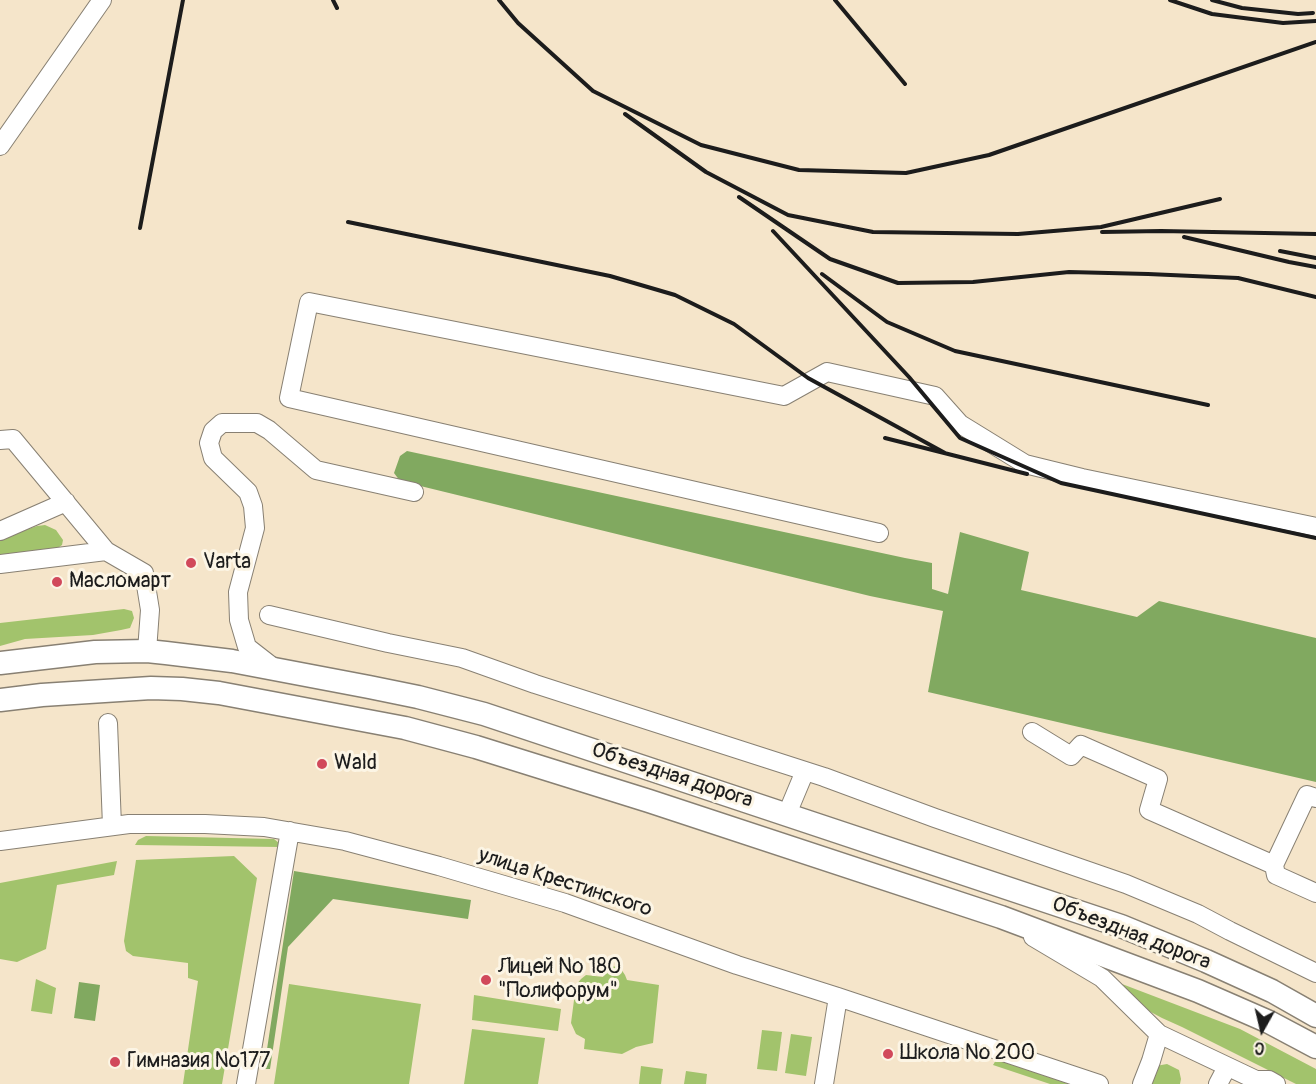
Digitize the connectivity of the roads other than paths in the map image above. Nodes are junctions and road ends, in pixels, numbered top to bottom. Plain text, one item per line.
1 (102, 0) edge
2 (0, 146) edge
3 (0, 440) edge
4 (414, 492) dead end
5 (66, 502) junction
6 (1316, 527) edge
7 (0, 531) edge
8 (879, 532) dead end
9 (106, 551) junction
10 (0, 564) edge
11 (270, 615) dead end
12 (147, 651) junction
13 (0, 663) edge
14 (275, 669) junction
15 (0, 700) edge
16 (108, 723) dead end
17 (1032, 732) dead end
18 (805, 771) junction
19 (1316, 798) edge
20 (787, 814) junction
21 (112, 826) junction
22 (290, 831) junction
23 (0, 841) edge
24 (1274, 865) junction
25 (1316, 893) edge
26 (1001, 917) junction
27 (1316, 972) edge
28 (1272, 991) junction
29 (838, 996) junction
30 (1316, 1002) edge
31 (1316, 1016) edge
32 (1159, 1034) junction
33 (1316, 1047) edge
34 (1227, 1066) junction
35 (1255, 1082) edge
36 (246, 1084) edge
37 (825, 1084) edge
38 (1099, 1084) edge
39 (1142, 1084) edge
40 (1218, 1084) edge
41 (1276, 1084) edge

1 - 2 street
3 - 5 street
4 - 14 street
5 - 7 street
5 - 9 street
6 - 8 street
9 - 10 street
9 - 12 street
11 - 18 street
12 - 13 main road, Объездная дорога
12 - 14 main road, Объездная дорога
14 - 20 main road, Объездная дорога
15 - 26 main road, Объездная дорога
16 - 21 street
17 - 24 street
18 - 20 street
18 - 27 street
19 - 24 street
20 - 28 main road, Объездная дорога
21 - 22 street, улица Крестинского
21 - 23 street, улица Крестинского
22 - 29 street, улица Крестинского
22 - 36 street
24 - 25 street
26 - 32 street
26 - 33 main road, Объездная дорога
28 - 30 street
28 - 31 main road, Объездная дорога
29 - 37 street
29 - 38 street, улица Крестинского
32 - 34 street
32 - 39 street
34 - 35 street
34 - 40 street
35 - 41 street

